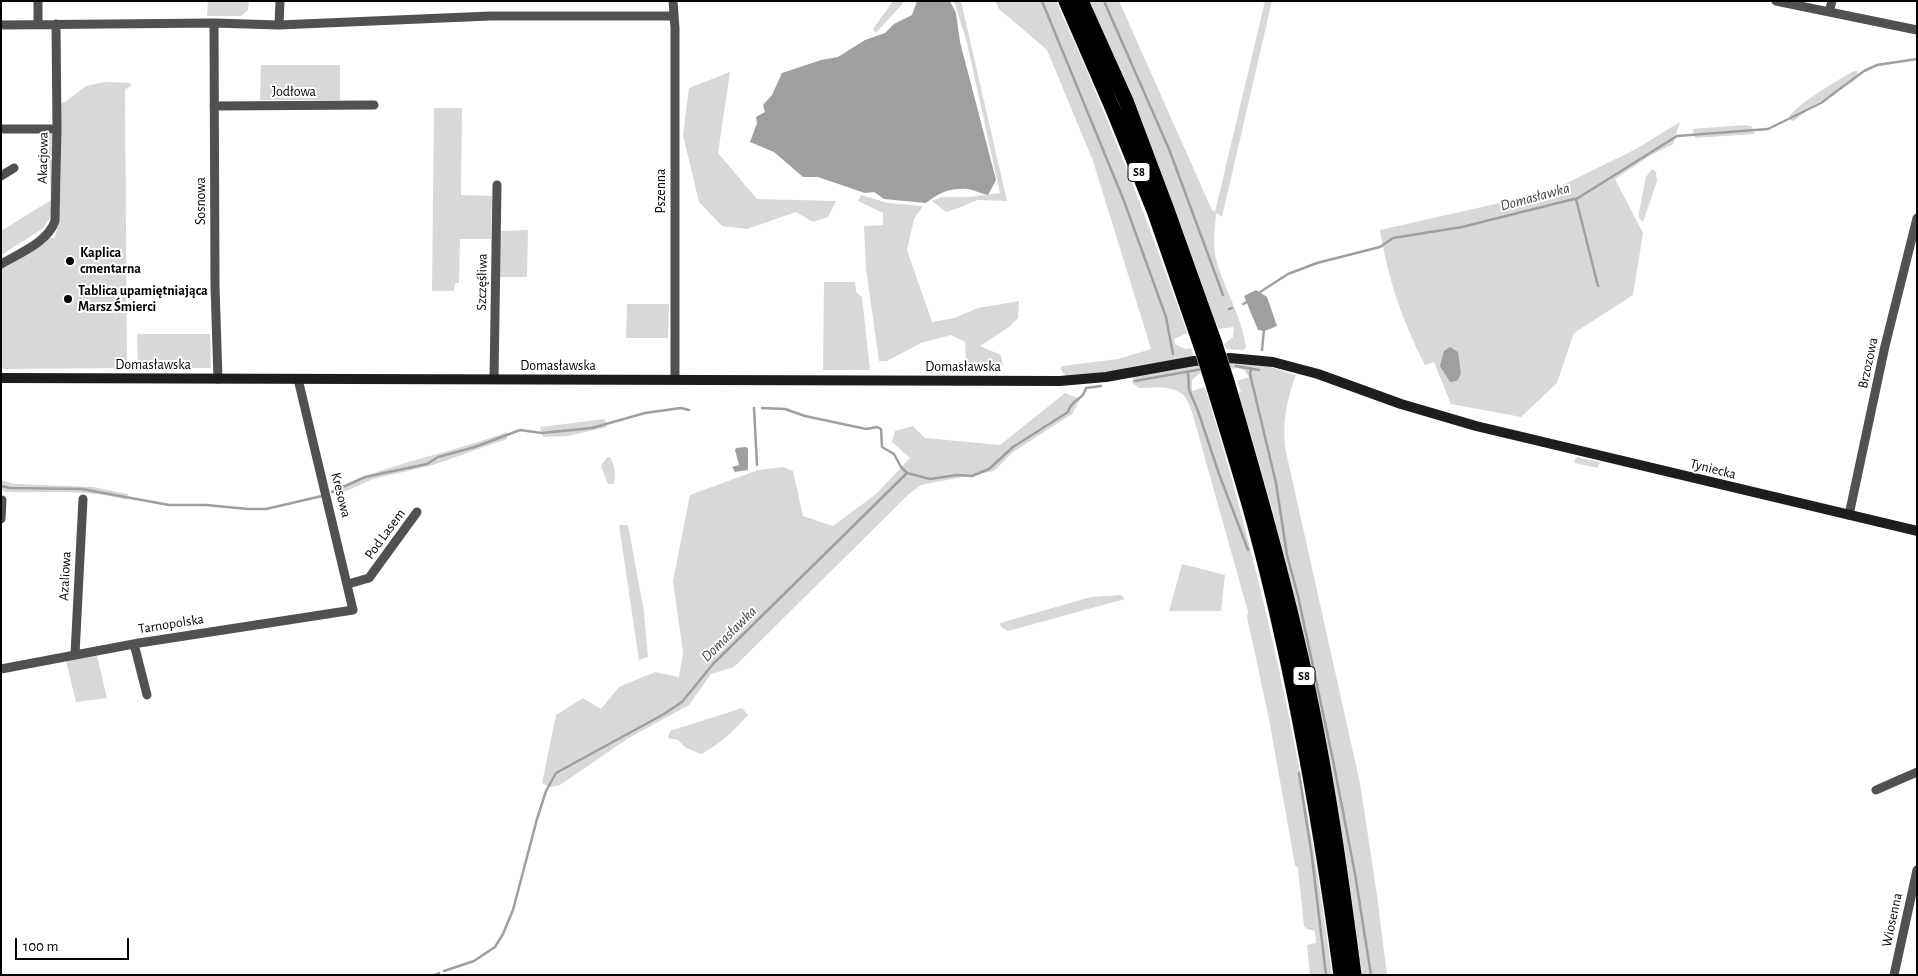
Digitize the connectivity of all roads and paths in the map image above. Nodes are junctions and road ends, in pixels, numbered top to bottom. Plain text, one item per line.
1 (38, 1) edge
2 (280, 1) edge
3 (673, 1) edge
4 (1066, 1) edge
5 (1081, 1) edge
6 (1776, 1) edge
7 (1832, 1) edge
8 (1828, 12) junction
9 (673, 16) junction
10 (214, 23) junction
11 (1, 24) edge
12 (38, 24) junction
13 (56, 24) junction
14 (279, 25) junction
15 (1917, 30) edge
16 (374, 105) dead end
17 (214, 106) junction
18 (1, 129) edge
19 (58, 129) junction
20 (14, 168) dead end
21 (1, 176) edge
22 (496, 185) dead end
23 (1917, 218) edge
24 (1, 264) edge
25 (1208, 345) junction
26 (1, 378) edge
27 (218, 378) junction
28 (298, 379) junction
29 (494, 379) junction
30 (675, 380) junction
31 (1220, 383) junction
32 (1504, 432) joint
33 (82, 499) dead end
34 (2, 500) edge
35 (417, 512) dead end
36 (1849, 516) junction
37 (1, 519) edge
38 (1917, 532) edge
39 (348, 584) junction
40 (346, 612) joint
41 (134, 644) junction
42 (75, 654) junction
43 (1, 669) edge
44 (147, 695) dead end
45 (1917, 772) edge
46 (1876, 790) dead end
47 (1917, 870) edge
48 (1341, 975) edge
49 (1354, 975) edge
50 (1894, 975) edge

1 - 12 street
2 - 14 street
3 - 9 street, Pszenna
4 - 25 highway, S8
5 - 25 highway, S8
6 - 8 street
7 - 8 street
8 - 15 street
9 - 14 street
9 - 30 street, Pszenna
10 - 13 street
10 - 14 street
10 - 17 street, Sosnowa
11 - 12 street
12 - 13 street
13 - 19 street, Akacjowa
16 - 17 street, Jodłowa
17 - 27 street, Sosnowa
18 - 19 street
19 - 24 street, Akacjowa
20 - 21 street
22 - 29 street, Szczęśliwa
23 - 36 street, Brzozowa
25 - 31 highway, S8, bridge
26 - 27 street, Domasławska
27 - 28 street, Domasławska
28 - 29 street, Domasławska
28 - 39 street, Kresowa
29 - 30 street, Domasławska
30 - 32 street, Domasławska
31 - 48 highway, S8
31 - 49 highway, S8
32 - 36 street, Tyniecka
33 - 42 street, Azaliowa
34 - 37 street
35 - 39 street, Pod Lasem
36 - 38 street, Tyniecka
39 - 40 street, Kresowa
40 - 41 street, Tarnopolska
41 - 42 street, Tarnopolska
41 - 44 street
42 - 43 street, Tarnopolska
45 - 46 street
47 - 50 street, Wiosenna

